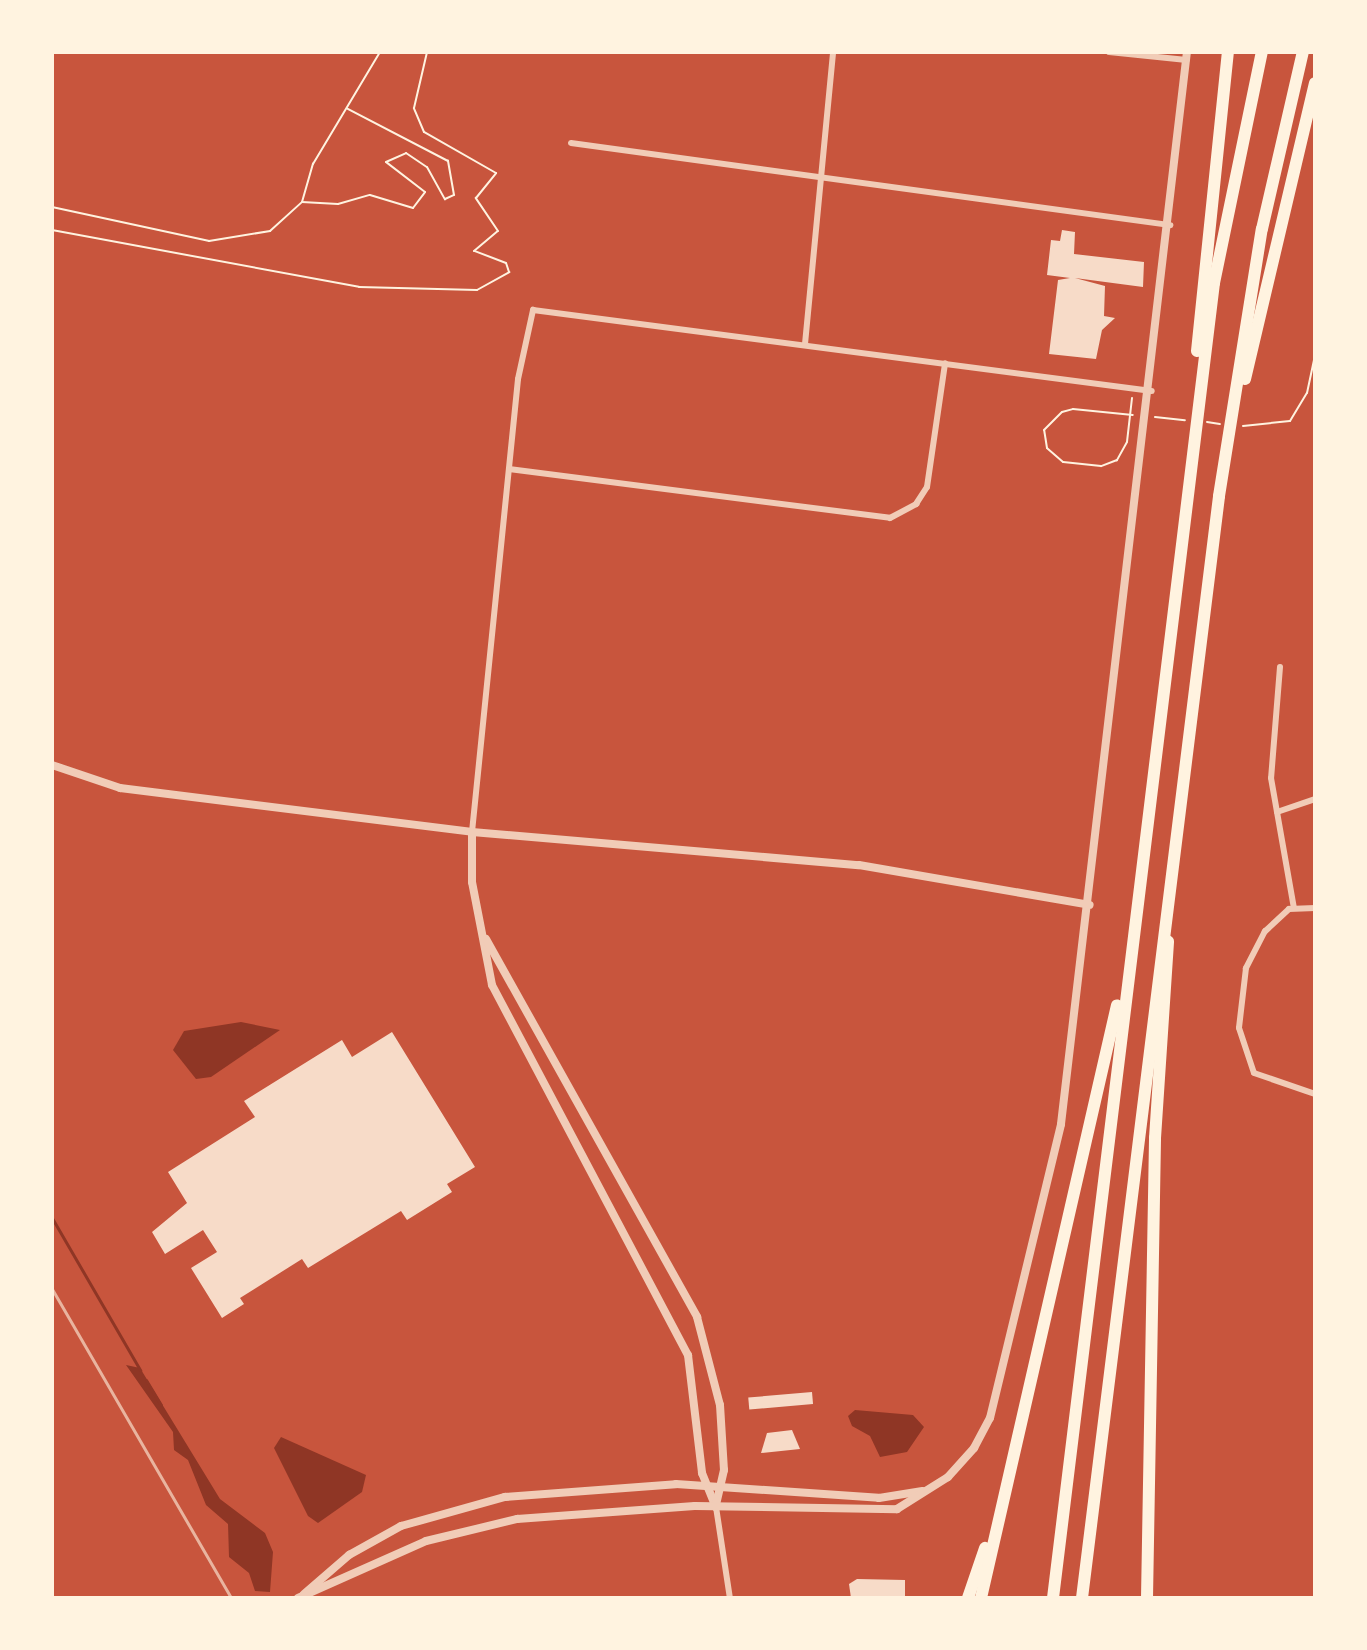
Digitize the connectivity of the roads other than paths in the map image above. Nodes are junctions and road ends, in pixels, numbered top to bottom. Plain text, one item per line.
1 (833, 52) edge
2 (1109, 52) edge
3 (1228, 52) edge
4 (1262, 52) edge
5 (1303, 52) edge
6 (1187, 56) edge
7 (1315, 83) edge
8 (571, 143) dead end
9 (821, 177) junction
10 (1170, 225) junction
11 (805, 344) junction
12 (945, 363) junction
13 (1152, 391) junction
14 (1191, 458) junction
15 (509, 469) junction
16 (1219, 496) junction
17 (1280, 667) dead end
18 (52, 765) edge
19 (1315, 799) edge
20 (1277, 812) junction
21 (472, 832) junction
22 (1144, 844) junction
23 (1168, 886) junction
24 (1090, 905) junction
25 (1294, 908) junction
26 (1315, 908) edge
27 (481, 928) junction
28 (1315, 1094) edge
29 (706, 1485) junction
30 (723, 1485) junction
31 (925, 1491) junction
32 (1005, 1493) junction
33 (716, 1507) junction
34 (301, 1596) edge
35 (730, 1598) edge
36 (968, 1598) edge
37 (981, 1598) edge
38 (1053, 1598) edge
39 (1082, 1598) edge
40 (1147, 1598) edge

1 - 9 street
2 - 6 street
3 - 14 highway
4 - 14 highway
5 - 16 highway
6 - 10 street
7 - 16 highway
8 - 9 street
9 - 10 street
9 - 11 street
10 - 13 street
11 - 12 street
11 - 15 street
12 - 13 street
12 - 15 street
13 - 24 street
14 - 22 highway
15 - 21 street
16 - 23 highway
17 - 20 street
18 - 21 street
19 - 20 street
20 - 25 street
21 - 24 street
21 - 27 street
22 - 32 highway
22 - 38 highway
23 - 39 highway
23 - 40 highway
24 - 31 street
25 - 26 street
25 - 28 street
27 - 29 street
27 - 30 street
29 - 30 street
29 - 33 street
29 - 34 street
30 - 31 street
30 - 33 street
31 - 33 street
32 - 36 highway
32 - 37 highway
33 - 34 street
33 - 35 street

